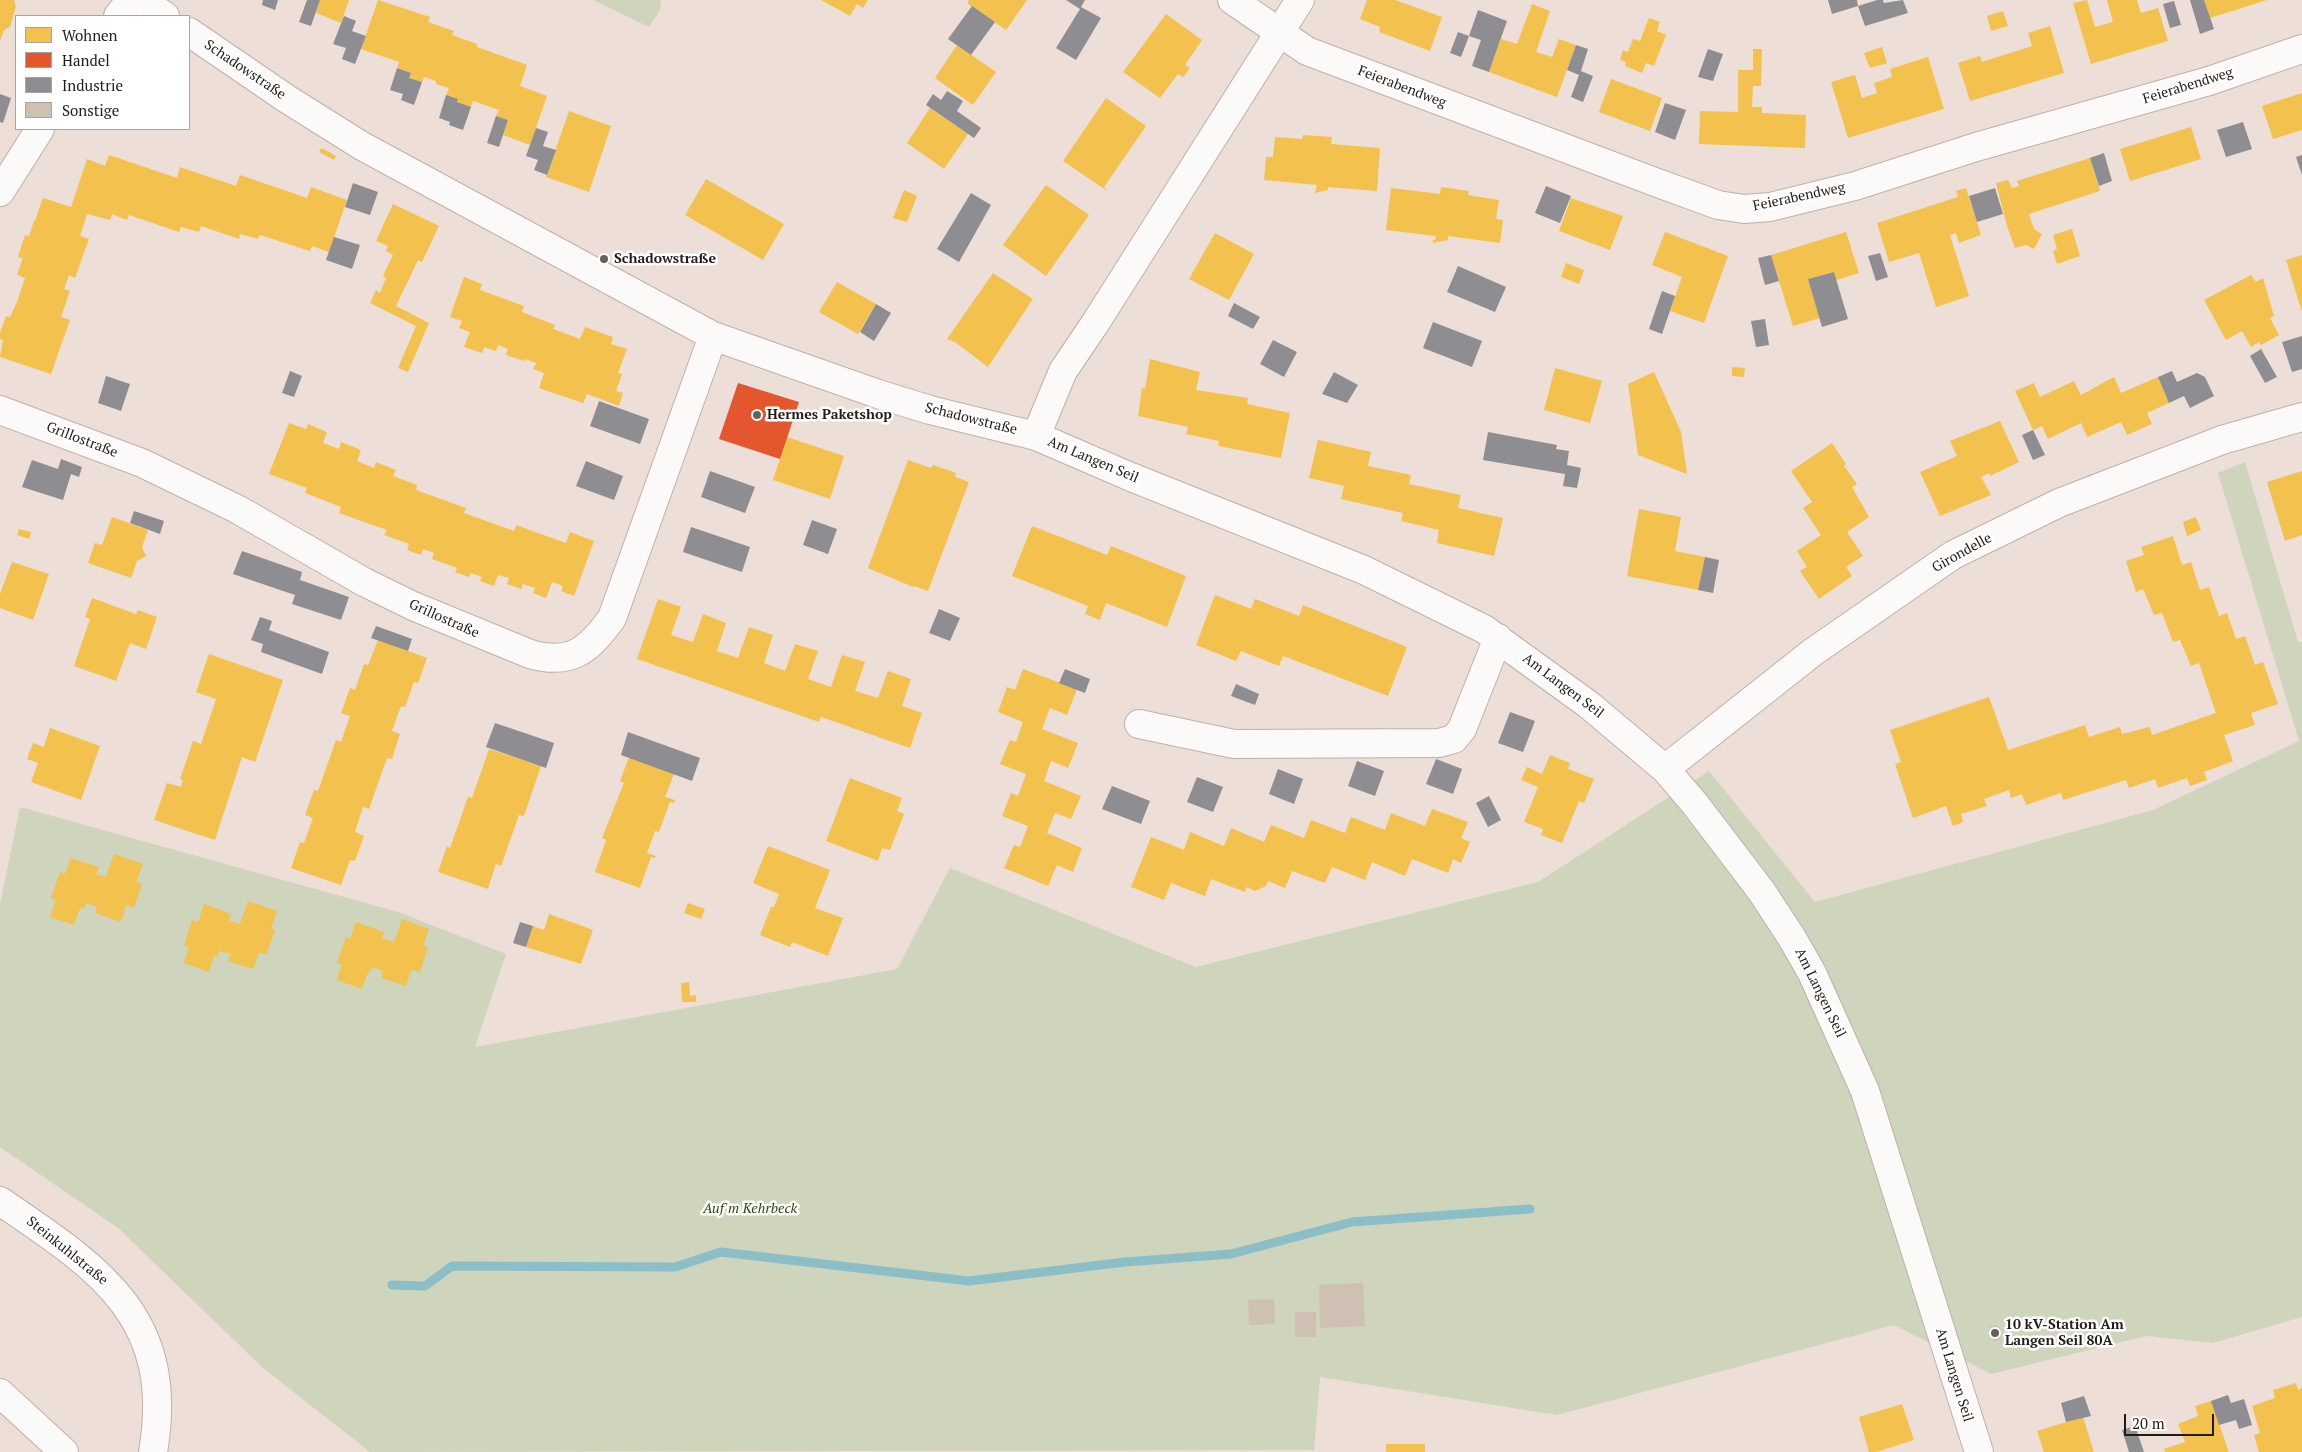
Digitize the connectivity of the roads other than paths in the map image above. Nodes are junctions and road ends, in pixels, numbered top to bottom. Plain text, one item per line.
1 (131, 0) edge
2 (141, 0) edge
3 (1232, 0) edge
4 (1300, 0) edge
5 (119, 15) edge
6 (164, 15) edge
7 (190, 33) edge
8 (1279, 33) junction
9 (2302, 49) edge
10 (39, 130) edge
11 (0, 192) edge
12 (713, 336) junction
13 (0, 410) edge
14 (2302, 417) edge
15 (1036, 436) junction
16 (1498, 638) junction
17 (1140, 724) dead end
18 (1665, 768) junction
19 (0, 1201) edge
20 (0, 1393) edge
21 (64, 1452) edge
22 (153, 1452) edge
23 (1979, 1452) edge

1 - 5 main road
2 - 6 main road
3 - 8 main road
4 - 8 main road, Am Langen Seil
7 - 12 main road, Schadowstraße
8 - 9 main road, Feierabendweg
8 - 15 main road, Am Langen Seil
10 - 11 main road
12 - 13 main road, Grillostraße
12 - 15 main road, Schadowstraße
14 - 18 main road, Girondelle
15 - 16 main road, Am Langen Seil
16 - 17 main road
16 - 18 main road, Am Langen Seil
18 - 23 main road, Am Langen Seil
19 - 22 main road, Steinkuhlstraße
20 - 21 main road

